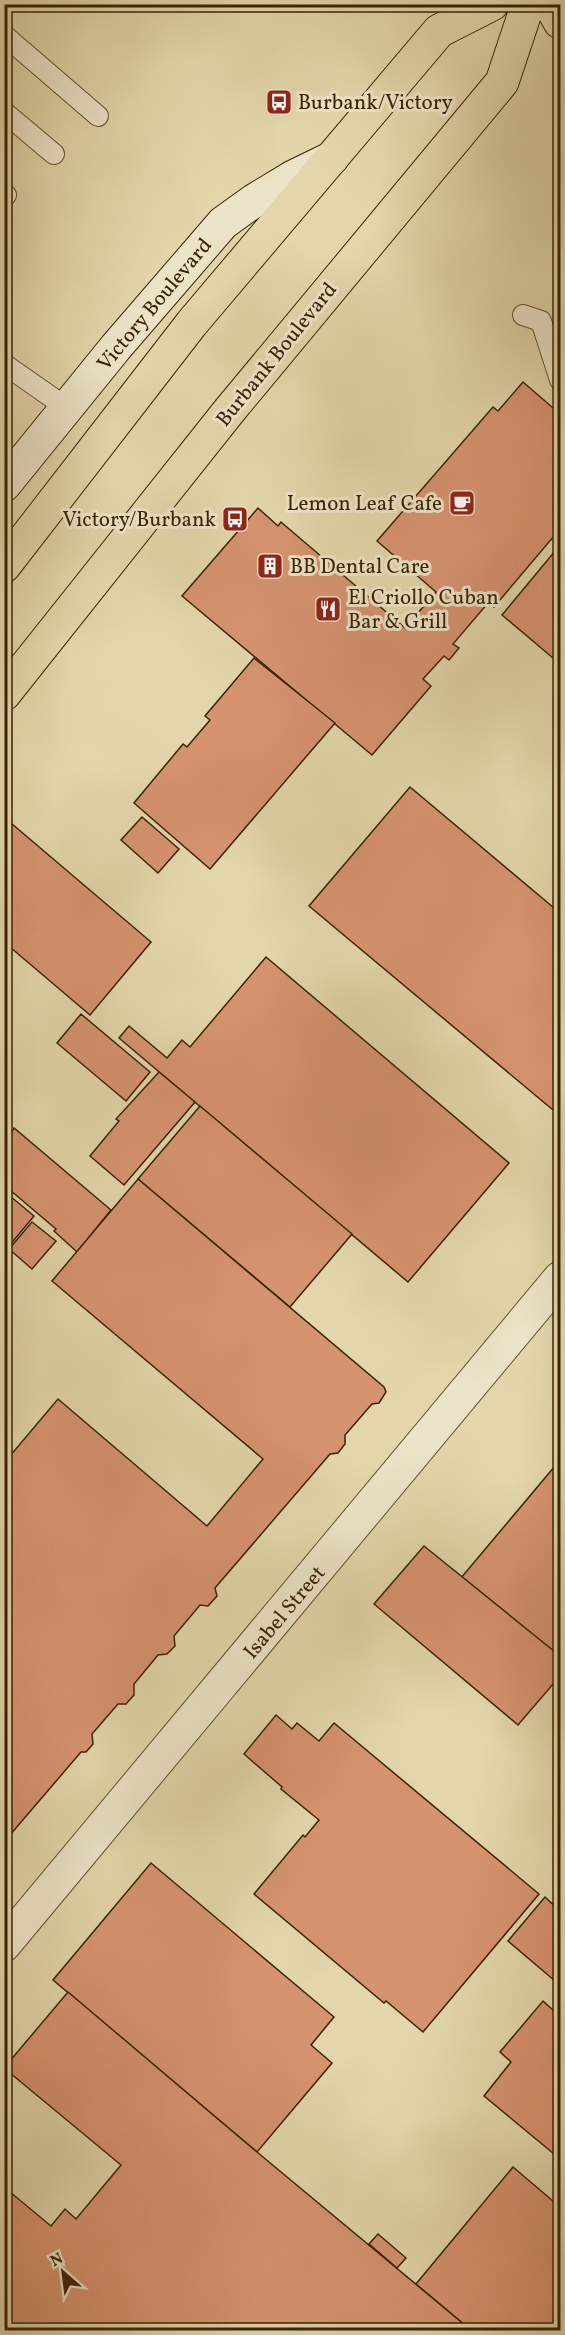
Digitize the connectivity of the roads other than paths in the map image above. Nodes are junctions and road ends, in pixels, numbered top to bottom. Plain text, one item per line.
1 (492, 4) edge
2 (528, 4) edge
3 (550, 4) edge
4 (561, 22) edge
5 (4, 35) edge
6 (4, 112) edge
7 (98, 116) dead end
8 (54, 154) dead end
9 (332, 158) junction
10 (523, 315) dead end
11 (4, 364) edge
12 (561, 380) edge
13 (67, 408) junction
14 (4, 486) edge
15 (4, 566) edge
16 (4, 694) edge
17 (561, 1278) edge
18 (4, 1945) edge

1 - 9 main road
2 - 16 main road, Burbank Boulevard
3 - 4 main road
5 - 7 lane
6 - 8 lane
9 - 13 street, Victory Boulevard
9 - 15 main road
10 - 12 lane
11 - 13 lane
13 - 14 street, Victory Boulevard
17 - 18 street, Isabel Street

